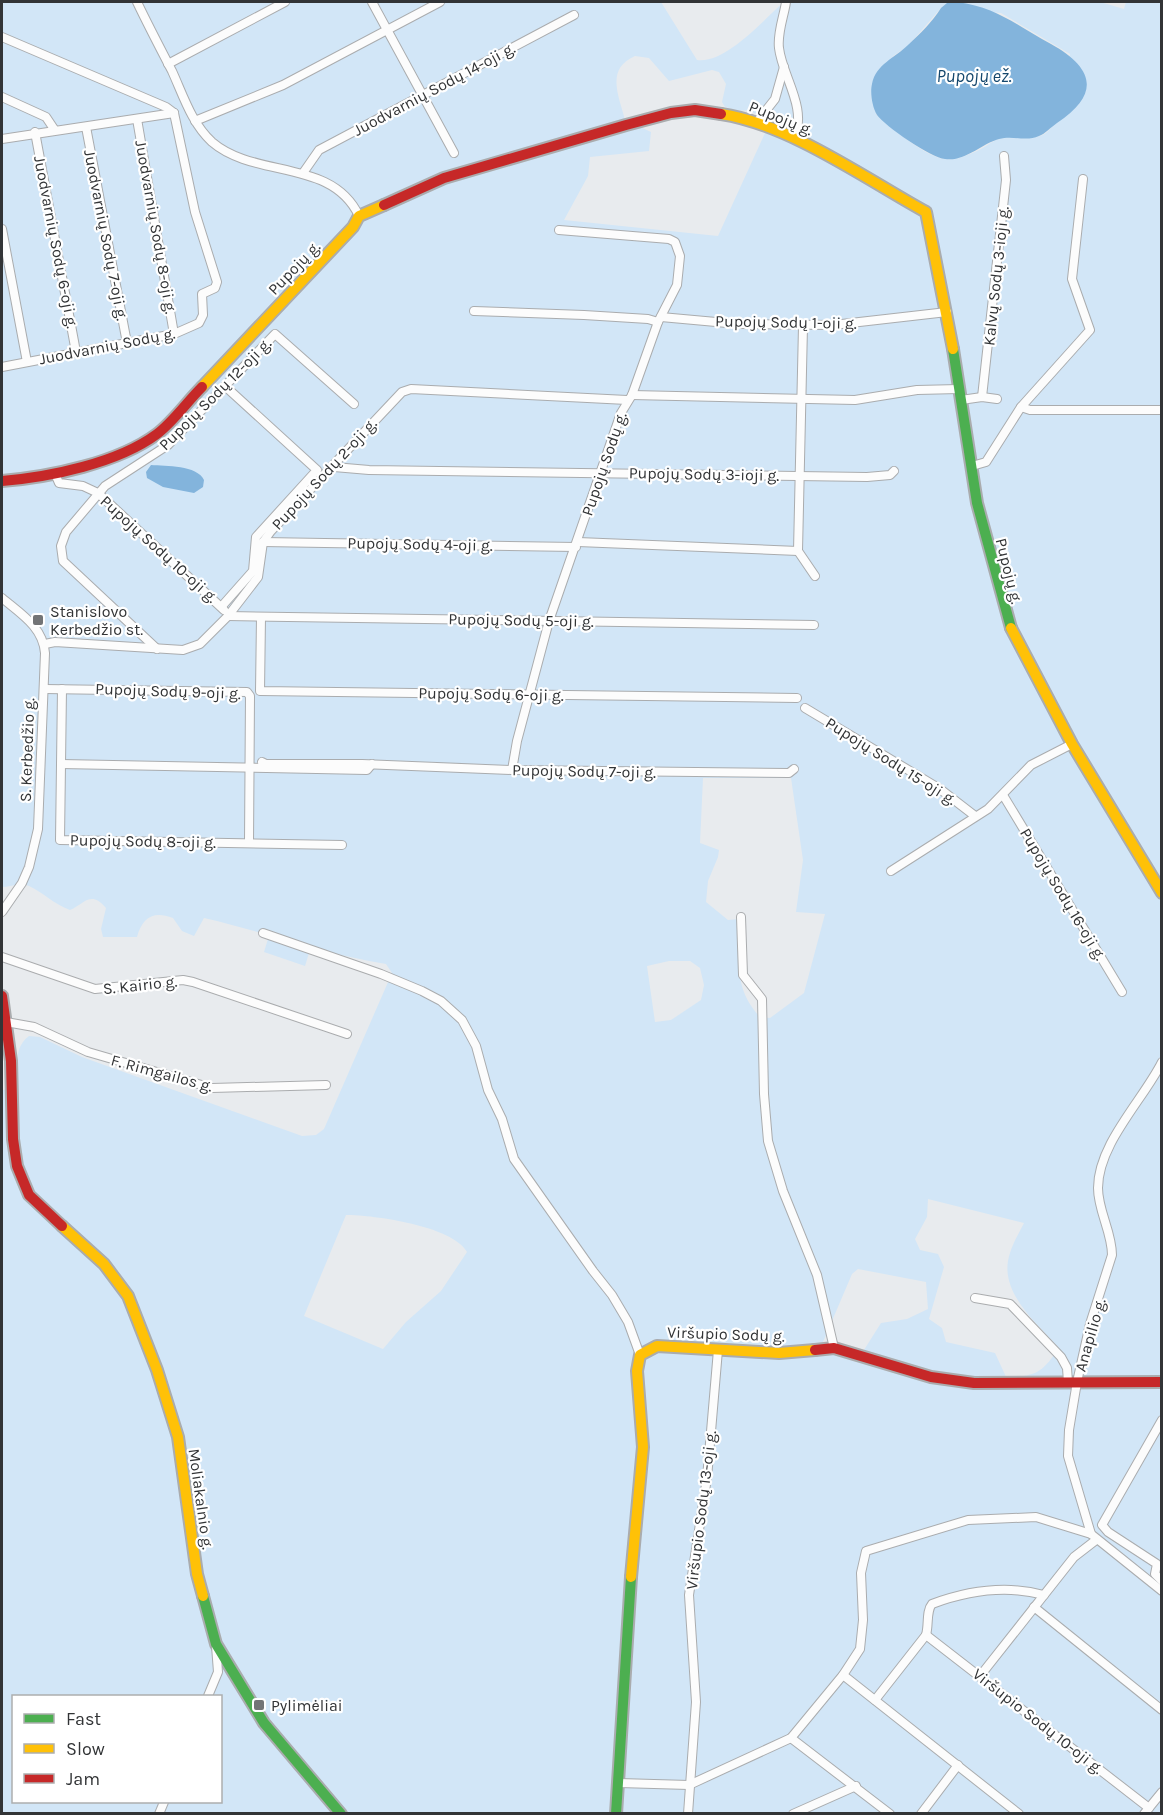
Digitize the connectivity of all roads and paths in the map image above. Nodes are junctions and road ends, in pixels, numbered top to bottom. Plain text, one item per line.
1 (136, 2) edge
2 (285, 2) edge
3 (372, 2) edge
4 (440, 2) edge
5 (786, 2) edge
6 (574, 15) dead end
7 (387, 30) junction
8 (2, 37) edge
9 (168, 64) junction
10 (784, 67) junction
11 (422, 94) junction
12 (2, 97) edge
13 (174, 113) junction
14 (137, 119) junction
15 (195, 121) junction
16 (757, 122) junction
17 (86, 127) junction
18 (54, 129) junction
19 (35, 132) junction
20 (794, 138) junction
21 (2, 139) edge
22 (454, 153) dead end
23 (1004, 156) dead end
24 (303, 173) junction
25 (1083, 179) dead end
26 (359, 216) junction
27 (2, 229) edge
28 (559, 230) dead end
29 (474, 311) dead end
30 (947, 312) junction
31 (659, 319) junction
32 (802, 326) junction
33 (174, 334) junction
34 (127, 342) junction
35 (76, 352) junction
36 (27, 362) junction
37 (2, 367) edge
38 (226, 387) junction
39 (960, 395) junction
40 (629, 397) junction
41 (982, 397) junction
42 (800, 398) junction
43 (997, 399) dead end
44 (354, 404) dead end
45 (1021, 407) junction
46 (1161, 410) edge
47 (972, 466) junction
48 (333, 467) junction
49 (894, 471) dead end
50 (602, 472) junction
51 (56, 476) junction
52 (799, 476) junction
53 (2, 482) edge
54 (98, 493) junction
55 (263, 542) junction
56 (577, 545) junction
57 (798, 551) junction
58 (815, 576) dead end
59 (2, 598) edge
60 (222, 606) junction
61 (228, 616) junction
62 (261, 617) junction
63 (549, 621) junction
64 (814, 625) dead end
65 (45, 644) junction
66 (157, 649) junction
67 (45, 689) junction
68 (62, 689) junction
69 (528, 694) junction
70 (797, 698) dead end
71 (805, 708) dead end
72 (1072, 744) junction
73 (262, 762) dead end
74 (61, 764) junction
75 (372, 764) junction
76 (249, 769) junction
77 (794, 769) dead end
78 (512, 770) junction
79 (1003, 795) junction
80 (975, 816) junction
81 (249, 843) junction
82 (342, 845) dead end
83 (891, 871) dead end
84 (1161, 893) edge
85 (2, 912) edge
86 (741, 917) dead end
87 (263, 933) dead end
88 (2, 957) edge
89 (1122, 992) dead end
90 (2, 996) edge
91 (6, 1022) junction
92 (347, 1034) dead end
93 (5, 1057) edge
94 (1161, 1062) edge
95 (326, 1085) dead end
96 (975, 1298) dead end
97 (834, 1348) junction
98 (717, 1350) junction
99 (640, 1355) junction
100 (1072, 1382) junction
101 (1161, 1382) edge
102 (1161, 1420) edge
103 (1094, 1537) junction
104 (1144, 1555) junction
105 (1159, 1562) edge
106 (1134, 1568) junction
107 (1161, 1581) edge
108 (1161, 1591) edge
109 (1044, 1595) junction
110 (1034, 1607) junction
111 (926, 1635) junction
112 (216, 1644) junction
113 (218, 1672) junction
114 (231, 1674) junction
115 (843, 1674) junction
116 (980, 1676) junction
117 (208, 1695) edge
118 (874, 1700) junction
119 (1161, 1710) edge
120 (791, 1738) junction
121 (958, 1765) junction
122 (619, 1783) junction
123 (689, 1785) junction
124 (856, 1786) junction
125 (1161, 1792) edge
126 (1147, 1811) edge
127 (341, 1814) edge
128 (616, 1814) edge
129 (688, 1814) edge
130 (793, 1814) edge
131 (890, 1814) edge
132 (921, 1814) edge
133 (1019, 1814) edge

1 - 9 street
2 - 9 street
3 - 7 street
4 - 7 street
5 - 10 street
6 - 11 street, Juodvarnių Sodų 14-oji g.
7 - 11 street
7 - 15 street
8 - 13 street
9 - 15 street
10 - 16 street
10 - 20 street
11 - 22 street
11 - 24 street, Juodvarnių Sodų 14-oji g.
12 - 18 street
13 - 14 street
13 - 33 street, Juodvarnių Sodų g.
14 - 17 street
14 - 33 street, Juodvarnių Sodų 8-oji g.
15 - 24 street
16 - 20 street, Pupojų g.
16 - 26 street, Pupojų g.
17 - 18 street
17 - 34 street, Juodvarnių Sodų 7-oji g.
18 - 19 street
19 - 21 street
19 - 35 street, Juodvarnių Sodų 6-oji g.
20 - 30 street, Pupojų g.
23 - 41 street, Kalvų Sodų 3-ioji g.
24 - 26 street
25 - 45 street
26 - 51 street, Pupojų g.
27 - 36 street
28 - 31 street, Pupojų Sodų g.
29 - 31 street, Pupojų Sodų 1-oji g.
30 - 32 street, Pupojų Sodų 1-oji g.
30 - 39 street, Pupojų g.
31 - 32 street, Pupojų Sodų 1-oji g.
31 - 40 street, Pupojų Sodų g.
32 - 42 street
33 - 34 street, Juodvarnių Sodų g.
34 - 35 street, Juodvarnių Sodų g.
35 - 36 street, Juodvarnių Sodų g.
36 - 37 street, Juodvarnių Sodų g.
38 - 44 street, Pupojų Sodų 12-oji g.
38 - 54 street, Pupojų Sodų 12-oji g.
38 - 60 street
39 - 41 street, Pupojų Sodų 2-oji g.
39 - 42 street, Pupojų Sodų 2-oji g.
39 - 47 street, Pupojų g.
40 - 42 street, Pupojų Sodų 2-oji g.
40 - 48 street, Pupojų Sodų 2-oji g.
40 - 50 street, Pupojų Sodų g.
41 - 43 street, Pupojų Sodų 2-oji g.
42 - 52 street
45 - 46 street
45 - 47 street
47 - 72 street, Pupojų g.
48 - 50 street, Pupojų Sodų 3-ioji g.
48 - 55 street, Pupojų Sodų 2-oji g.
49 - 52 street, Pupojų Sodų 3-ioji g.
50 - 52 street, Pupojų Sodų 3-ioji g.
50 - 56 street, Pupojų Sodų g.
51 - 53 street, Pupojų g.
51 - 54 street, Pupojų Sodų 10-oji g.
52 - 57 street
54 - 60 street, Pupojų Sodų 10-oji g.
54 - 66 street, Pupojų Sodų 12-oji g.
55 - 56 street, Pupojų Sodų 4-oji g.
55 - 61 street, Pupojų Sodų 2-oji g.
56 - 57 street, Pupojų Sodų 4-oji g.
56 - 63 street, Pupojų Sodų g.
57 - 58 street
59 - 65 street
60 - 61 street, Pupojų Sodų 10-oji g.
61 - 62 street, Pupojų Sodų 5-oji g.
61 - 66 street, Pupojų Sodų 2-oji g.
62 - 63 street, Pupojų Sodų 5-oji g.
62 - 69 street, Pupojų Sodų 6-oji g.
63 - 64 street, Pupojų Sodų 5-oji g.
63 - 69 street, Pupojų Sodų g.
65 - 66 street, Pupojų Sodų 2-oji g.
65 - 67 street, S. Kerbedžio g.
67 - 68 street, Pupojų Sodų 9-oji g.
67 - 85 street, S. Kerbedžio g.
68 - 74 street, Pupojų Sodų 8-oji g.
68 - 76 street, Pupojų Sodų 9-oji g.
69 - 70 street, Pupojų Sodų 6-oji g.
69 - 78 street, Pupojų Sodų g.
71 - 80 street, Pupojų Sodų 15-oji g.
72 - 79 street
72 - 84 street, Pupojų g.
73 - 75 street, Pupojų Sodų 7-oji g.
74 - 76 street, Pupojų Sodų 7-oji g.
74 - 81 street, Pupojų Sodų 8-oji g.
75 - 76 street, Pupojų Sodų 7-oji g.
75 - 78 street, Pupojų Sodų 7-oji g.
76 - 81 street, Pupojų Sodų 9-oji g.
77 - 78 street, Pupojų Sodų 7-oji g.
79 - 80 street
79 - 89 street, Pupojų Sodų 16-oji g.
80 - 83 street
81 - 82 street, Pupojų Sodų 8-oji g.
86 - 97 street
87 - 99 street
88 - 92 street, S. Kairio g.
90 - 91 street
91 - 93 street
91 - 95 street, F. Rimgailos g.
93 - 112 street, Moliakalnio g.
94 - 100 street, Anapilio g.
96 - 100 street
97 - 98 street, Viršupio Sodų g.
97 - 100 street, Viršupio Sodų g.
98 - 99 street, Viršupio Sodų g.
98 - 123 street, Viršupio Sodų 13-oji g.
99 - 122 street
100 - 101 street, Viršupio Sodų g.
100 - 103 street, Anapilio g.
102 - 104 street
103 - 106 street
103 - 109 street
103 - 115 street
104 - 105 street
104 - 106 street
105 - 107 street
106 - 108 street
109 - 110 street
109 - 111 street
110 - 116 street
110 - 119 street
111 - 116 street, Viršupio Sodų 10-oji g.
111 - 118 street
112 - 113 street
112 - 114 street, Moliakalnio g.
113 - 114 street
113 - 117 street
114 - 127 street, Moliakalnio g.
115 - 118 street
115 - 120 street
116 - 126 street, Viršupio Sodų 10-oji g.
118 - 121 street
120 - 123 street
120 - 124 street
121 - 132 street
121 - 133 street
122 - 123 street
122 - 128 street
123 - 129 street, Viršupio Sodų 13-oji g.
124 - 130 street
124 - 131 street
125 - 126 street

